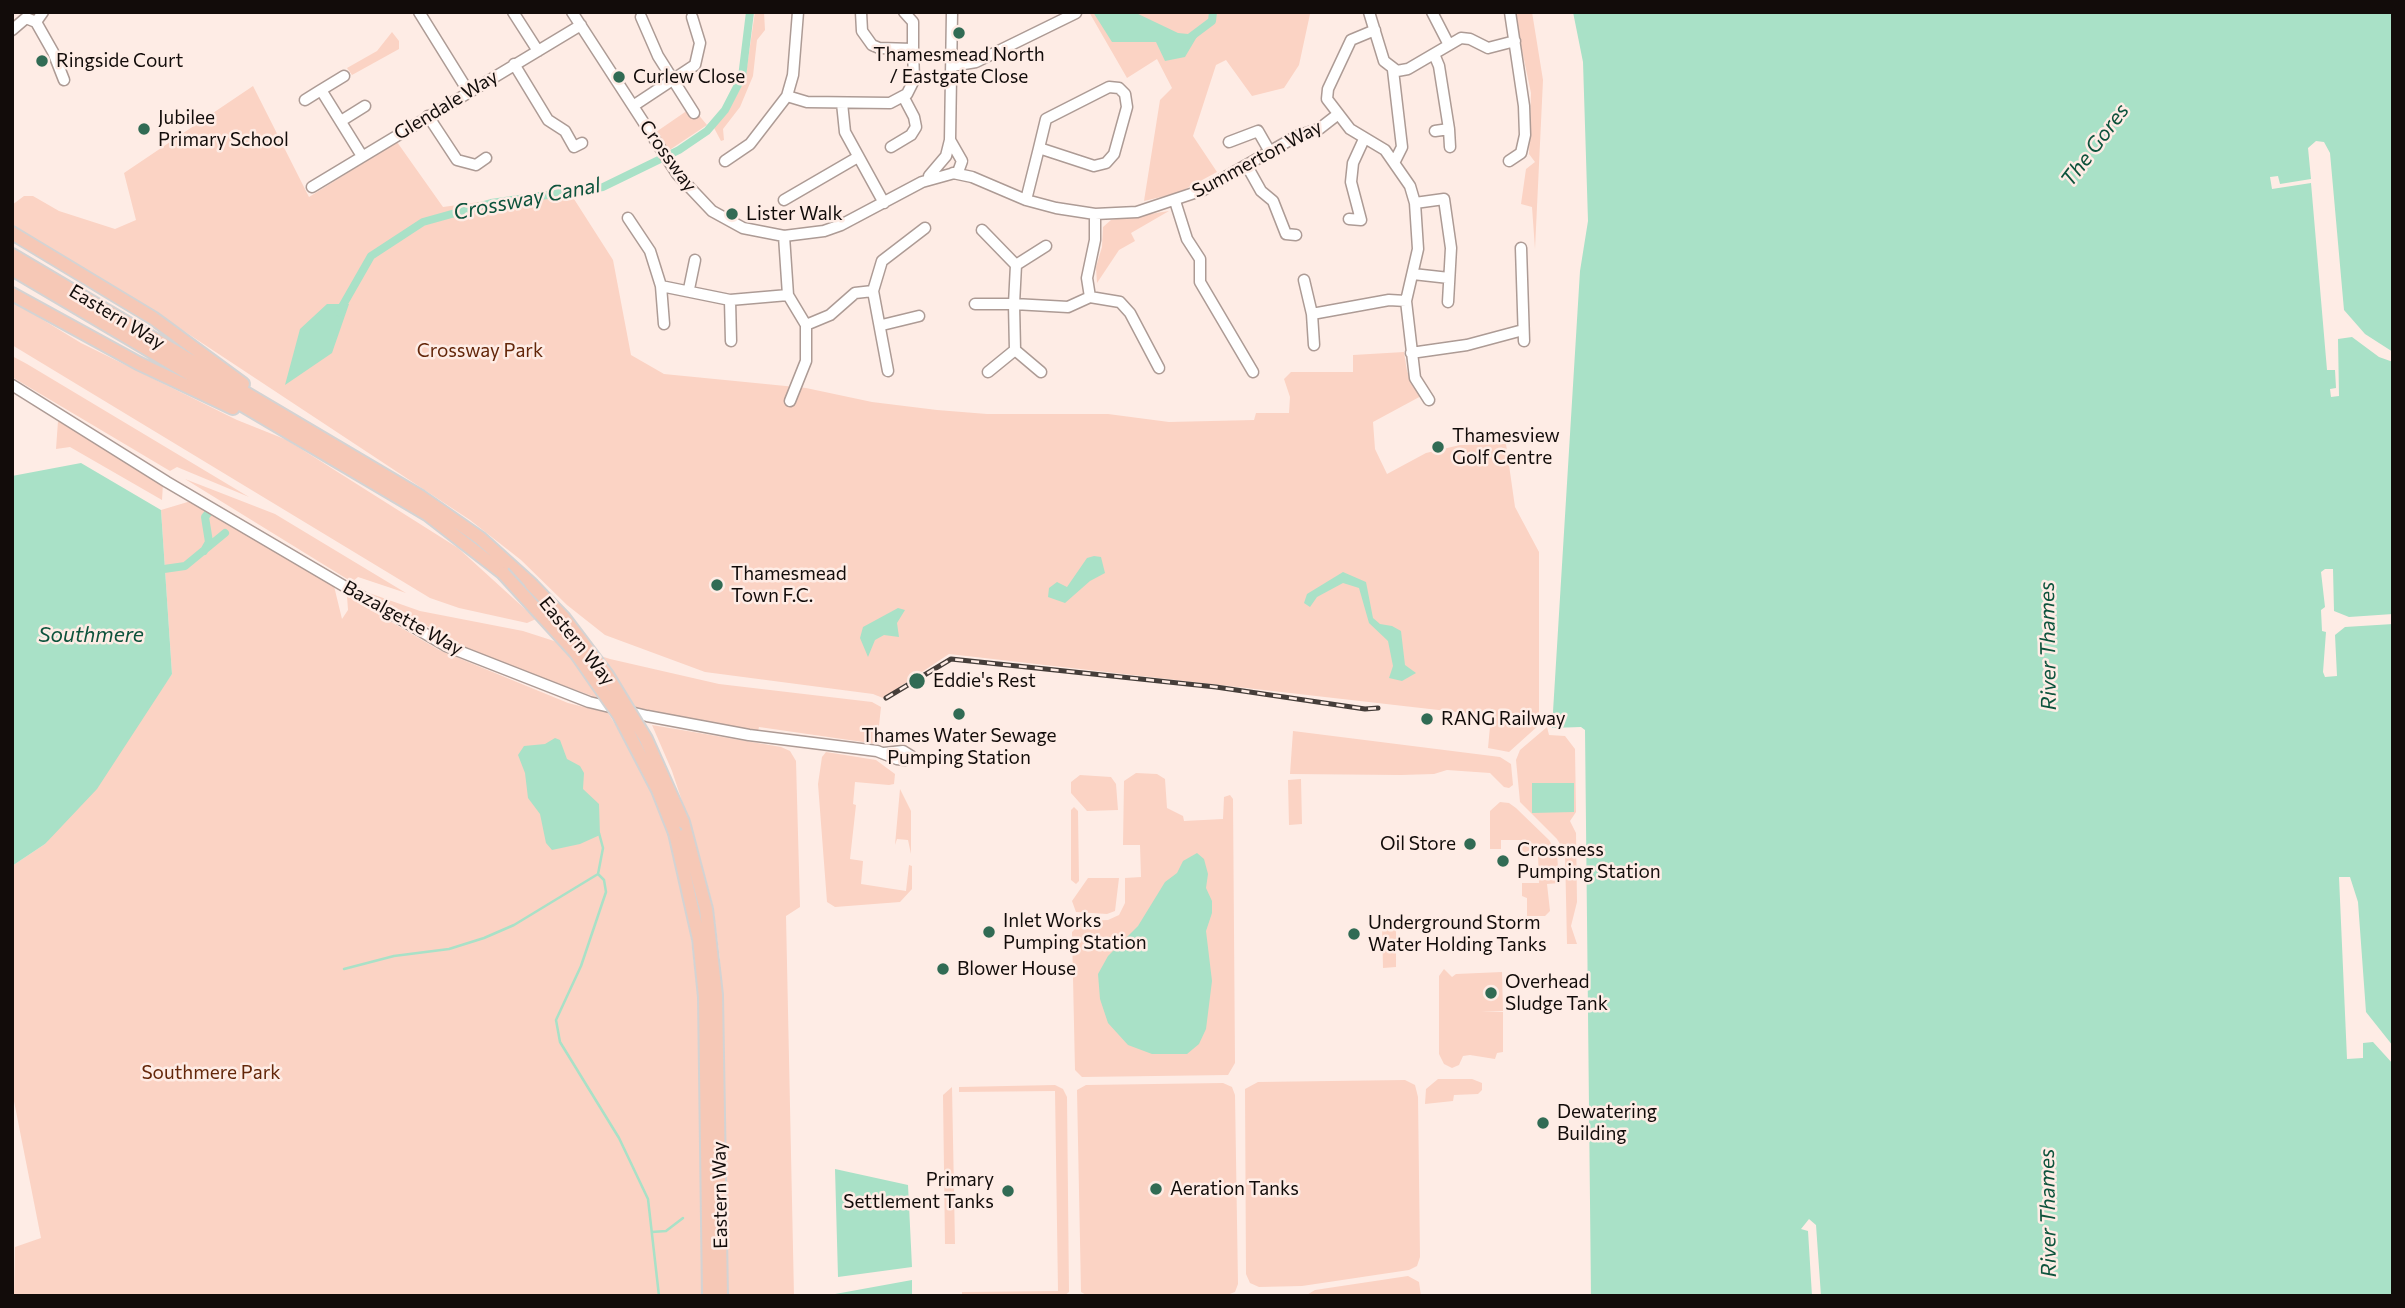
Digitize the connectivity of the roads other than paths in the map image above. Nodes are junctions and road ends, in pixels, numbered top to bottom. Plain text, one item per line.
1 (43, 12) edge
2 (419, 12) edge
3 (513, 12) edge
4 (572, 12) edge
5 (798, 12) edge
6 (861, 12) edge
7 (904, 12) edge
8 (952, 12) edge
9 (1369, 12) edge
10 (1432, 12) edge
11 (1510, 12) edge
12 (1076, 13) edge
13 (692, 17) dead end
14 (641, 18) dead end
15 (36, 22) junction
16 (581, 25) junction
17 (12, 30) edge
18 (1375, 30) junction
19 (1515, 41) junction
20 (1449, 45) junction
21 (913, 49) junction
22 (538, 51) junction
23 (1434, 54) junction
24 (514, 64) junction
25 (952, 66) junction
26 (1393, 71) junction
27 (344, 76) dead end
28 (64, 80) dead end
29 (673, 80) junction
30 (321, 90) junction
31 (468, 91) junction
32 (787, 96) junction
33 (904, 98) junction
34 (305, 100) dead end
35 (842, 103) junction
36 (365, 106) dead end
37 (633, 106) junction
38 (694, 113) dead end
39 (1337, 114) junction
40 (428, 116) junction
41 (341, 121) junction
42 (1449, 129) junction
43 (1434, 131) dead end
44 (1364, 139) junction
45 (950, 140) junction
46 (1229, 142) dead end
47 (574, 147) dead end
48 (891, 147) dead end
49 (1450, 147) dead end
50 (1039, 148) junction
51 (1270, 152) junction
52 (362, 156) junction
53 (858, 157) junction
54 (945, 157) junction
55 (486, 158) dead end
56 (960, 159) junction
57 (725, 161) dead end
58 (1395, 161) junction
59 (1509, 161) dead end
60 (1247, 166) junction
61 (952, 173) junction
62 (972, 177) junction
63 (922, 182) junction
64 (312, 187) dead end
65 (784, 200) dead end
66 (1026, 200) junction
67 (1175, 201) junction
68 (884, 203) junction
69 (1415, 203) junction
70 (1095, 214) junction
71 (628, 218) dead end
72 (1349, 219) dead end
73 (925, 228) dead end
74 (982, 230) dead end
75 (12, 233) edge
76 (1296, 235) dead end
77 (784, 236) junction
78 (1046, 246) dead end
79 (1521, 248) dead end
80 (12, 255) edge
81 (695, 260) dead end
82 (1016, 265) junction
83 (12, 269) edge
84 (1413, 274) junction
85 (1449, 278) junction
86 (1304, 280) dead end
87 (661, 286) junction
88 (689, 289) junction
89 (873, 291) junction
90 (12, 294) edge
91 (788, 295) junction
92 (1090, 297) junction
93 (730, 300) junction
94 (1406, 301) junction
95 (1448, 302) dead end
96 (975, 304) dead end
97 (1014, 304) junction
98 (1312, 314) junction
99 (919, 316) dead end
100 (664, 324) dead end
101 (806, 325) junction
102 (882, 326) junction
103 (731, 341) dead end
104 (1314, 345) dead end
105 (1015, 350) junction
106 (1411, 354) junction
107 (1159, 368) dead end
108 (888, 371) dead end
109 (988, 372) dead end
110 (1041, 372) dead end
111 (1253, 372) dead end
112 (12, 386) edge
113 (1429, 400) dead end
114 (790, 401) dead end
115 (286, 424) junction
116 (880, 752) dead end
117 (709, 1296) edge
118 (721, 1296) edge

1 - 15 street
2 - 31 street
3 - 22 street
4 - 16 street, Crossway
5 - 32 street
6 - 21 street
7 - 21 street
8 - 25 street, Crossway
9 - 18 street
10 - 20 street
11 - 19 street
12 - 25 street
13 - 29 street
14 - 29 street
15 - 17 street
15 - 28 street
16 - 22 street, Glendale Way
16 - 37 street, Crossway
18 - 26 street
18 - 39 street
19 - 20 street
19 - 59 street
20 - 23 street
21 - 33 street
22 - 24 street, Glendale Way
23 - 26 street
23 - 42 street
24 - 31 street, Glendale Way
24 - 47 street
25 - 45 street, Crossway
26 - 58 street
27 - 30 street
29 - 37 street
29 - 38 street
30 - 34 street
30 - 41 street
31 - 40 street, Glendale Way
32 - 35 street
32 - 57 street
33 - 35 street
33 - 48 street
35 - 53 street
36 - 41 street
37 - 77 street, Crossway
39 - 44 street
39 - 51 street, Summerton Way
40 - 52 street, Glendale Way
40 - 55 street
41 - 52 street
42 - 43 street
42 - 49 street
44 - 58 street
44 - 72 street
45 - 54 street, Crossway
45 - 56 street, Crossway
46 - 51 street
50 - 50 street
50 - 66 street
51 - 60 street, Summerton Way
52 - 64 street, Glendale Way
53 - 65 street
53 - 68 street
54 - 56 street
54 - 61 street
54 - 63 street, Crossway
56 - 61 street
56 - 62 street
58 - 69 street
60 - 67 street, Summerton Way
60 - 76 street
61 - 62 street, Summerton Way
61 - 63 street, Crossway
62 - 66 street, Summerton Way
63 - 68 street, Crossway
66 - 70 street, Summerton Way
67 - 70 street, Summerton Way
67 - 111 street
68 - 77 street, Crossway
69 - 84 street
69 - 85 street
70 - 92 street
71 - 87 street
73 - 89 street
74 - 82 street
75 - 115 main road
77 - 91 street
78 - 82 street
79 - 106 street
80 - 115 main road, Eastern Way
81 - 88 street
82 - 97 street
83 - 115 main road, Eastern Way
84 - 85 street
84 - 94 street
85 - 95 street
86 - 98 street
87 - 88 street
87 - 100 street
88 - 93 street
89 - 101 street
89 - 102 street
90 - 115 main road
91 - 93 street
91 - 101 street
92 - 97 street
92 - 107 street
93 - 103 street
94 - 98 street
94 - 106 street
96 - 97 street
97 - 105 street
98 - 104 street
99 - 102 street
101 - 114 street
102 - 108 street
105 - 109 street
105 - 110 street
106 - 113 street
112 - 116 street, Bazalgette Way
115 - 117 main road, Eastern Way, bridge
115 - 118 main road, Eastern Way, bridge

